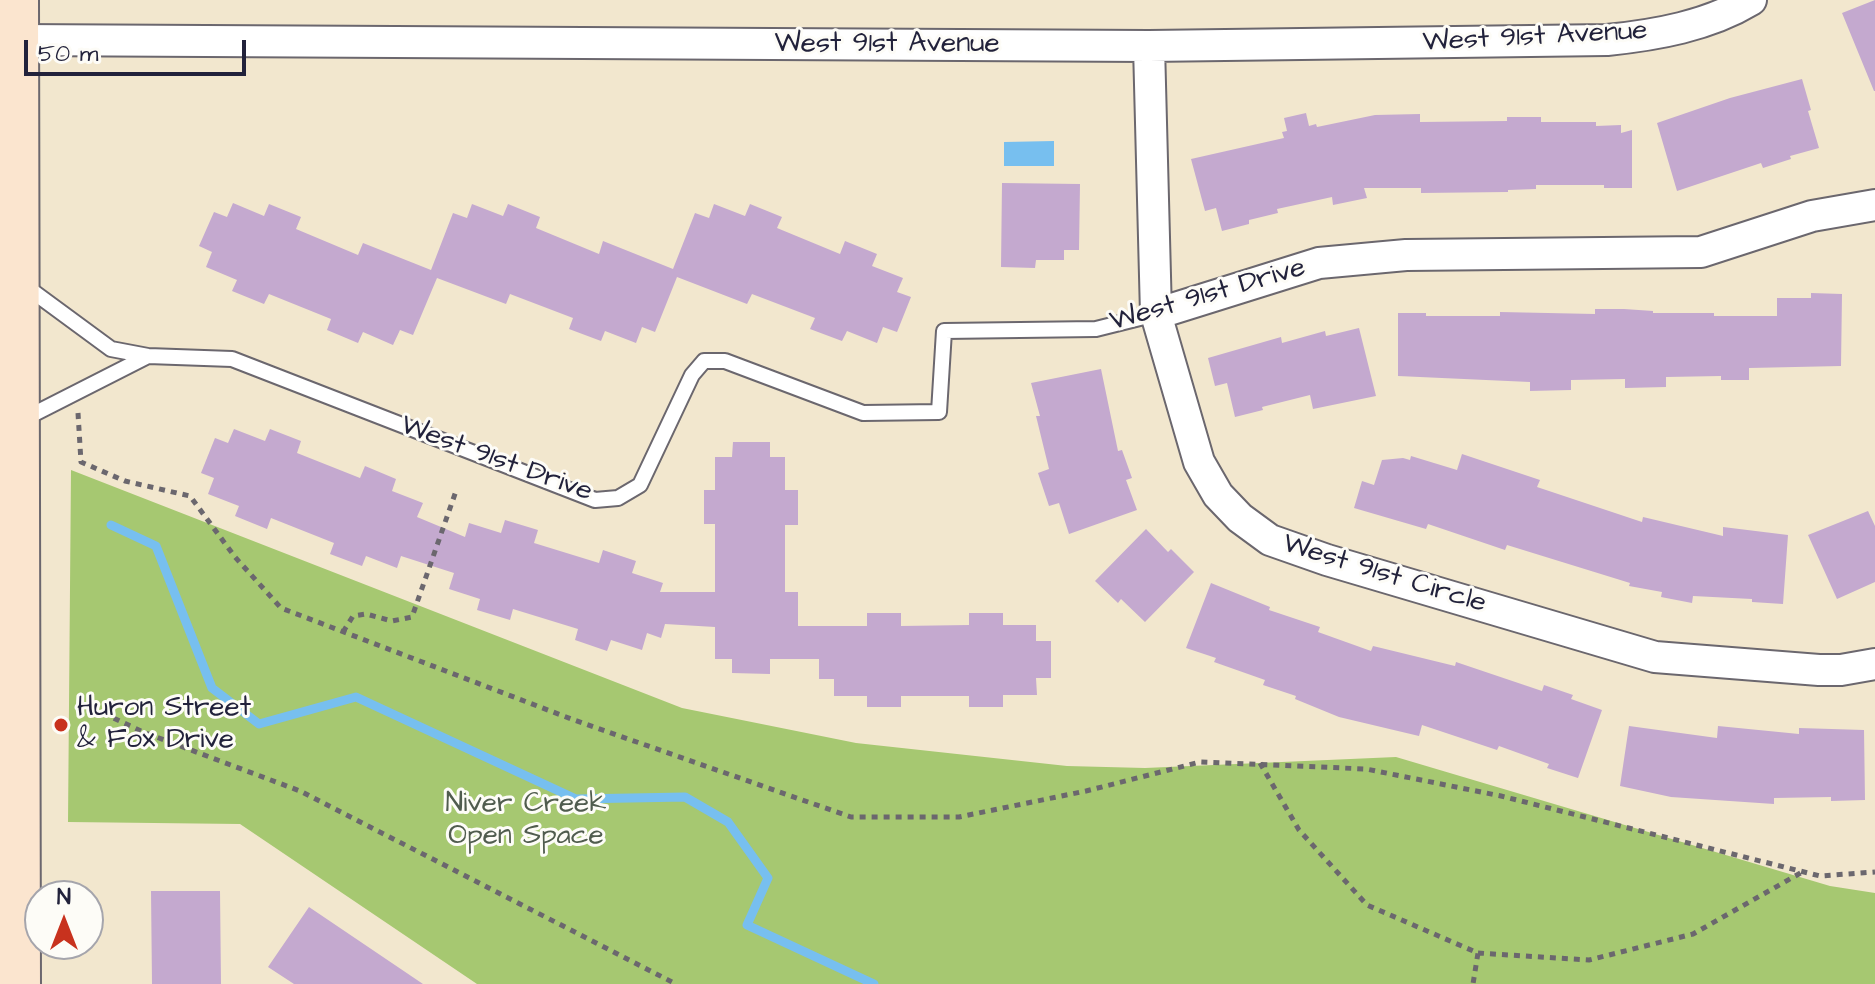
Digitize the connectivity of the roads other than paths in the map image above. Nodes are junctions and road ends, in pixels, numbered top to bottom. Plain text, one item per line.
1 (1751, 0) edge
2 (13, 35) edge
3 (1149, 46) junction
4 (1875, 205) edge
5 (18, 280) junction
6 (1156, 314) junction
7 (148, 356) junction
8 (18, 422) junction
9 (1875, 664) edge
10 (10, 848) edge
11 (19, 984) edge

1 - 3 street, West 91st Avenue
2 - 3 street, West 91st Avenue
2 - 5 main road
3 - 6 street, West 91st Circle
4 - 6 street, West 91st Drive
5 - 7 lane
5 - 8 main road
6 - 7 lane, West 91st Drive
6 - 9 street, West 91st Circle
7 - 8 lane
8 - 10 main road
10 - 11 main road

